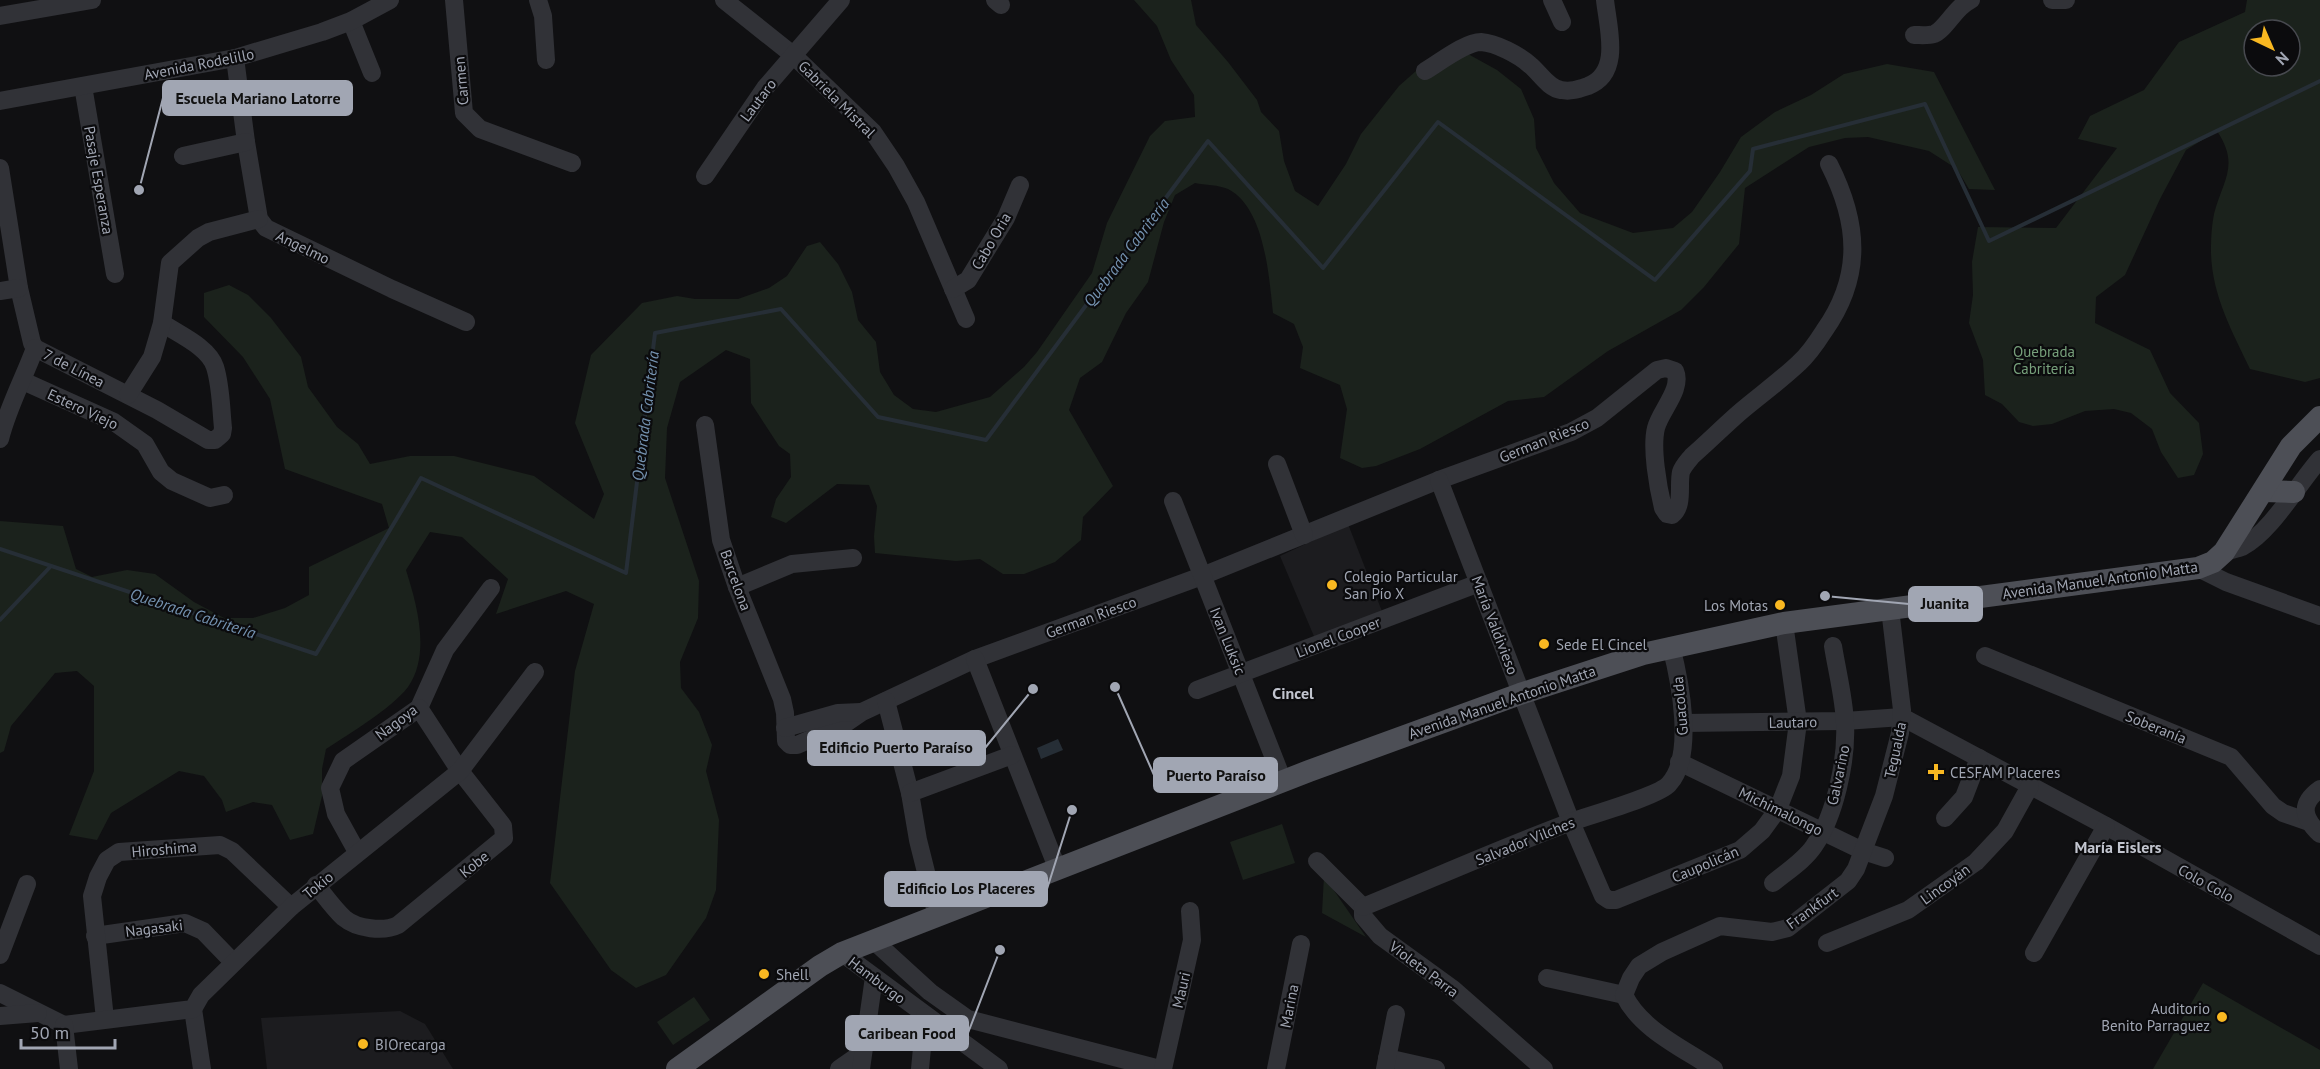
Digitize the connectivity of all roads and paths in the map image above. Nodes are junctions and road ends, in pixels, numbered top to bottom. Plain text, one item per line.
1 (92, 0) edge
2 (390, 0) edge
3 (454, 0) edge
4 (538, 0) edge
5 (724, 0) edge
6 (841, 0) edge
7 (1552, 0) edge
8 (1605, 0) edge
9 (1971, 0) edge
10 (2052, 0) edge
11 (2066, 0) edge
12 (0, 16) edge
13 (351, 21) junction
14 (1562, 22) dead end
15 (1914, 35) dead end
16 (793, 55) junction
17 (235, 58) junction
18 (546, 60) dead end
19 (1425, 71) dead end
20 (372, 73) dead end
21 (83, 86) junction
22 (0, 101) edge
23 (246, 142) junction
24 (183, 156) dead end
25 (572, 163) dead end
26 (1829, 164) dead end
27 (0, 168) edge
28 (705, 176) dead end
29 (1020, 185) dead end
30 (260, 219) junction
31 (115, 274) dead end
32 (19, 288) junction
33 (953, 289) junction
34 (0, 291) edge
35 (966, 319) dead end
36 (466, 321) dead end
37 (162, 323) junction
38 (35, 348) junction
39 (23, 381) junction
40 (129, 395) junction
41 (3, 416) edge
42 (2320, 417) edge
43 (705, 426) dead end
44 (0, 439) edge
45 (2320, 459) edge
46 (1277, 464) dead end
47 (1439, 480) junction
48 (2264, 491) junction
49 (2294, 492) junction
50 (224, 495) dead end
51 (1173, 501) dead end
52 (1304, 536) junction
53 (2224, 552) junction
54 (853, 558) dead end
55 (2198, 568) junction
56 (1202, 576) junction
57 (1479, 583) junction
58 (736, 587) junction
59 (491, 588) dead end
60 (1890, 609) junction
61 (2320, 616) edge
62 (1785, 623) junction
63 (1671, 646) junction
64 (1833, 646) dead end
65 (1985, 656) dead end
66 (975, 659) junction
67 (535, 672) dead end
68 (1241, 674) junction
69 (1197, 690) dead end
70 (1520, 694) junction
71 (886, 701) junction
72 (419, 708) junction
73 (1902, 717) junction
74 (1845, 721) junction
75 (1798, 722) junction
76 (1684, 723) junction
77 (785, 728) joint
78 (1012, 755) junction
79 (1980, 758) junction
80 (1678, 764) junction
81 (460, 771) junction
82 (1283, 781) junction
83 (2030, 786) junction
84 (910, 793) junction
85 (2316, 798) edge
86 (1778, 809) junction
87 (1945, 818) dead end
88 (1570, 822) junction
89 (2106, 826) junction
90 (2314, 828) edge
91 (1822, 831) junction
92 (1863, 851) junction
93 (357, 852) junction
94 (1885, 858) dead end
95 (1317, 861) dead end
96 (1058, 870) junction
97 (1773, 883) dead end
98 (27, 884) dead end
99 (316, 885) junction
100 (1609, 900) joint
101 (291, 907) junction
102 (1363, 908) junction
103 (1190, 911) dead end
104 (937, 916) junction
105 (95, 936) junction
106 (873, 940) junction
107 (1827, 942) dead end
108 (1301, 944) dead end
109 (2320, 946) edge
110 (842, 953) junction
111 (2034, 953) dead end
112 (0, 955) edge
113 (233, 962) junction
114 (874, 977) junction
115 (1547, 978) dead end
116 (0, 993) edge
117 (1624, 995) junction
118 (193, 1008) junction
119 (38, 1013) junction
120 (1396, 1014) dead end
121 (0, 1016) edge
122 (925, 1016) junction
123 (105, 1019) junction
124 (64, 1025) junction
125 (861, 1061) edge
126 (976, 1061) edge
127 (1386, 1064) edge
128 (681, 1068) edge
129 (69, 1069) edge
130 (202, 1069) edge
131 (839, 1069) edge
132 (920, 1069) edge
133 (999, 1069) edge
134 (1161, 1069) edge
135 (1276, 1069) edge
136 (1436, 1069) edge
137 (1544, 1069) edge
138 (1714, 1069) edge

1 - 12 street
2 - 13 street, Avenida Rodelillo
3 - 25 street, Carmen
4 - 18 street
5 - 16 street, Gabriela Mistral
6 - 16 street, Lautaro
7 - 14 street
8 - 19 street
9 - 15 street
10 - 11 street
13 - 17 street, Avenida Rodelillo
13 - 20 street
16 - 28 street, Lautaro
16 - 33 street, Gabriela Mistral
17 - 21 street, Avenida Rodelillo
17 - 23 street
21 - 22 street, Avenida Rodelillo
21 - 31 street, Pasaje Esperanza
23 - 24 street
23 - 30 street
26 - 47 street, German Riesco
27 - 32 street, 7 de Línea
29 - 33 street, Cabo Oria
30 - 36 street, Angelmo
30 - 37 street
32 - 34 street
32 - 38 street, 7 de Línea
33 - 35 street, Gabriela Mistral
37 - 40 street
37 - 40 street, 7 de Línea
38 - 39 street
38 - 40 street, 7 de Línea
39 - 41 street
39 - 50 street, Estero Viejo
41 - 44 street
42 - 48 main road, Avenida Manuel Antonio Matta
43 - 58 street, Barcelona
45 - 49 street
46 - 52 street
47 - 52 street, German Riesco
47 - 57 street, María Valdivieso
48 - 49 main road
48 - 53 main road, Avenida Manuel Antonio Matta
49 - 53 street
51 - 56 street, Ivan Luksic
52 - 56 street, German Riesco
53 - 55 main road, Avenida Manuel Antonio Matta
54 - 58 street
55 - 60 main road, Avenida Manuel Antonio Matta
55 - 61 street
56 - 66 street, German Riesco
56 - 68 street, Ivan Luksic
57 - 68 street, Lionel Cooper
57 - 70 street, María Valdivieso
58 - 77 street, Barcelona
59 - 72 street, Nagoya
60 - 62 main road, Avenida Manuel Antonio Matta
60 - 73 street, Tegualda
62 - 63 main road, Avenida Manuel Antonio Matta
62 - 75 street, Caupolicán
63 - 70 main road, Avenida Manuel Antonio Matta
63 - 76 street, Guacolda
64 - 74 street, Galvarino
65 - 90 street, Soberanía
66 - 71 street, German Riesco
66 - 78 street
67 - 81 street, Tokio
68 - 69 street, Lionel Cooper
68 - 82 street, Ivan Luksic
70 - 82 main road, Avenida Manuel Antonio Matta
70 - 88 street, María Valdivieso
71 - 77 street, German Riesco
71 - 84 street
72 - 81 street, Kobe
72 - 93 street, Nagoya
73 - 74 street, Lautaro
73 - 79 street, Colo Colo
73 - 92 street, Tegualda
74 - 75 street, Lautaro
74 - 91 street, Galvarino
75 - 76 street, Lautaro
75 - 86 street, Caupolicán
76 - 80 street, Guacolda
78 - 84 street
78 - 96 street
79 - 83 street, Colo Colo
79 - 87 street
80 - 86 street, Michimalongo
80 - 88 street, Salvador Vilches
81 - 93 street, Tokio
81 - 99 street, Kobe
82 - 96 main road, Avenida Manuel Antonio Matta
83 - 89 street, Colo Colo
83 - 107 street, Lincoyán
84 - 104 street
85 - 90 street
86 - 91 street, Michimalongo
86 - 100 street, Caupolicán
88 - 100 street, María Valdivieso
88 - 102 street, Salvador Vilches
89 - 109 street, Colo Colo
89 - 111 street
91 - 92 street, Michimalongo
91 - 97 street, Galvarino
92 - 94 street, Michimalongo
92 - 117 street, Frankfurt
93 - 99 street, Tokio
95 - 102 street, Violeta Parra
96 - 104 main road, Avenida Manuel Antonio Matta
98 - 112 street
99 - 101 street, Tokio
101 - 105 street, Hiroshima
101 - 113 street, Tokio
102 - 137 street, Violeta Parra
103 - 134 street, Mauri
104 - 106 main road, Avenida Manuel Antonio Matta
105 - 113 street, Nagasaki
105 - 123 street, Hiroshima
106 - 110 main road, Avenida Manuel Antonio Matta
106 - 134 street
108 - 135 street, Marina
110 - 114 street, Hamburgo
110 - 128 main road, Avenida Manuel Antonio Matta
113 - 118 street, Tokio
114 - 122 street, Hamburgo
114 - 125 street
115 - 117 street
116 - 119 street
117 - 138 street
118 - 123 street
118 - 130 street
119 - 121 street
119 - 124 street
120 - 127 street
122 - 126 street, Hamburgo
122 - 132 street
123 - 124 street
124 - 129 street
125 - 131 street
126 - 133 street, Hamburgo
127 - 136 street

